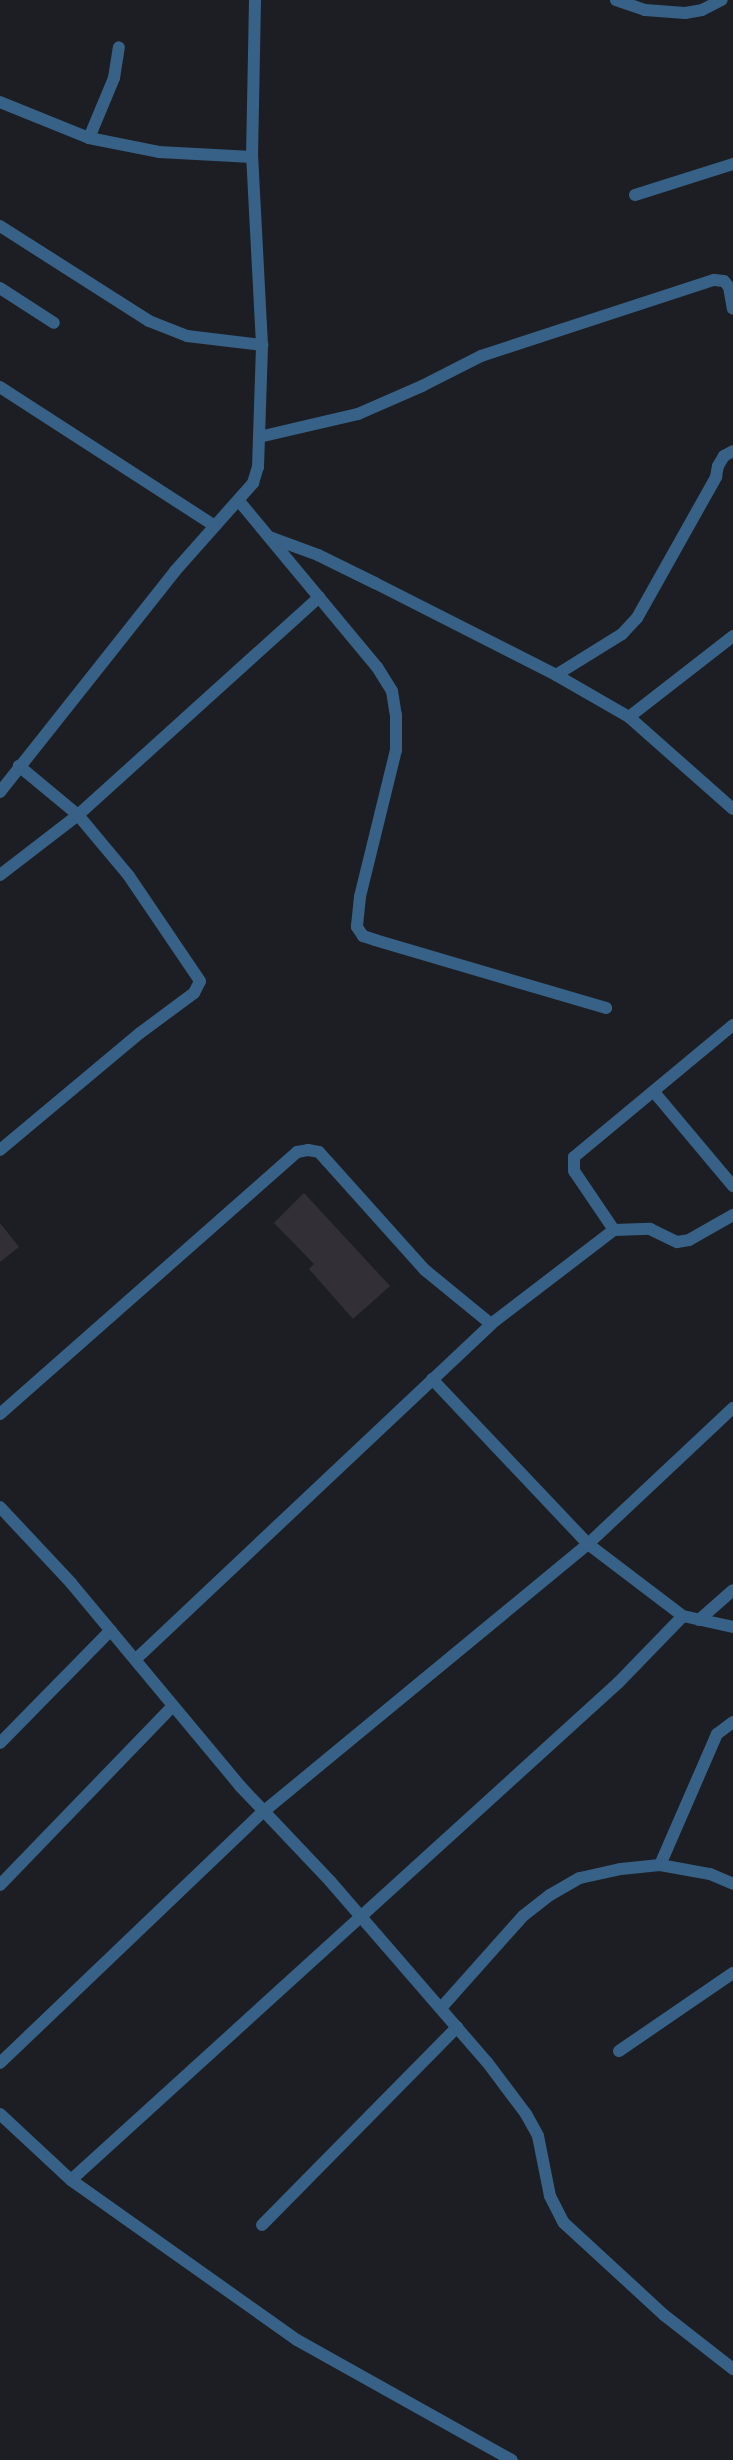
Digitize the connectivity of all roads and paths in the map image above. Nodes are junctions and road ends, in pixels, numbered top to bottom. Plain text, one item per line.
1 (255, 0) edge
2 (616, 0) edge
3 (722, 0) edge
4 (119, 47) dead end
5 (0, 102) edge
6 (89, 138) junction
7 (252, 156) junction
8 (733, 164) edge
9 (636, 195) dead end
10 (0, 226) edge
11 (0, 288) edge
12 (733, 309) edge
13 (54, 323) dead end
14 (262, 345) junction
15 (0, 386) edge
16 (259, 437) junction
17 (733, 451) edge
18 (239, 501) junction
19 (215, 526) junction
20 (267, 536) junction
21 (318, 597) junction
22 (733, 636) edge
23 (556, 675) junction
24 (630, 717) junction
25 (19, 766) junction
26 (0, 792) edge
27 (733, 809) edge
28 (78, 815) junction
29 (0, 875) edge
30 (606, 1008) dead end
31 (733, 1025) edge
32 (654, 1092) junction
33 (0, 1150) edge
34 (733, 1186) edge
35 (733, 1215) edge
36 (614, 1230) junction
37 (491, 1324) junction
38 (432, 1380) junction
39 (733, 1408) edge
40 (0, 1414) edge
41 (0, 1508) edge
42 (588, 1544) junction
43 (733, 1590) edge
44 (683, 1616) junction
45 (699, 1620) junction
46 (733, 1627) edge
47 (111, 1630) junction
48 (136, 1659) junction
49 (173, 1706) junction
50 (733, 1722) edge
51 (0, 1743) edge
52 (263, 1812) junction
53 (660, 1865) junction
54 (733, 1884) edge
55 (0, 1885) edge
56 (359, 1916) junction
57 (733, 1973) edge
58 (440, 2008) junction
59 (457, 2027) junction
60 (619, 2051) dead end
61 (0, 2063) edge
62 (0, 2114) edge
63 (71, 2180) junction
64 (262, 2226) dead end
65 (733, 2369) edge
66 (512, 2460) edge

1 - 7 street
2 - 3 street
4 - 6 street
5 - 6 street
6 - 7 street
7 - 14 street
8 - 9 street
10 - 14 street
11 - 13 street
12 - 16 street
14 - 16 street
15 - 19 street
16 - 18 street
17 - 23 street
18 - 19 street
18 - 20 street
19 - 25 street
20 - 21 street
20 - 23 street
21 - 28 street
21 - 30 street
22 - 24 street
23 - 24 street
24 - 27 street
25 - 26 street
25 - 28 street
28 - 29 street
28 - 33 street
31 - 32 street
32 - 34 street
32 - 36 street
35 - 36 street
36 - 37 street
37 - 38 street
37 - 40 street
38 - 42 street
38 - 48 street
39 - 42 street
41 - 47 street
42 - 44 street
42 - 52 street
43 - 45 street
44 - 45 street
44 - 56 street
45 - 46 street
47 - 48 street
47 - 51 street
48 - 49 street
49 - 52 street
49 - 55 street
50 - 53 street
52 - 56 street
52 - 61 street
53 - 54 street
53 - 58 street
56 - 58 street
56 - 63 street
57 - 60 street
58 - 59 street
59 - 64 street
59 - 65 street
62 - 63 street
63 - 66 street

